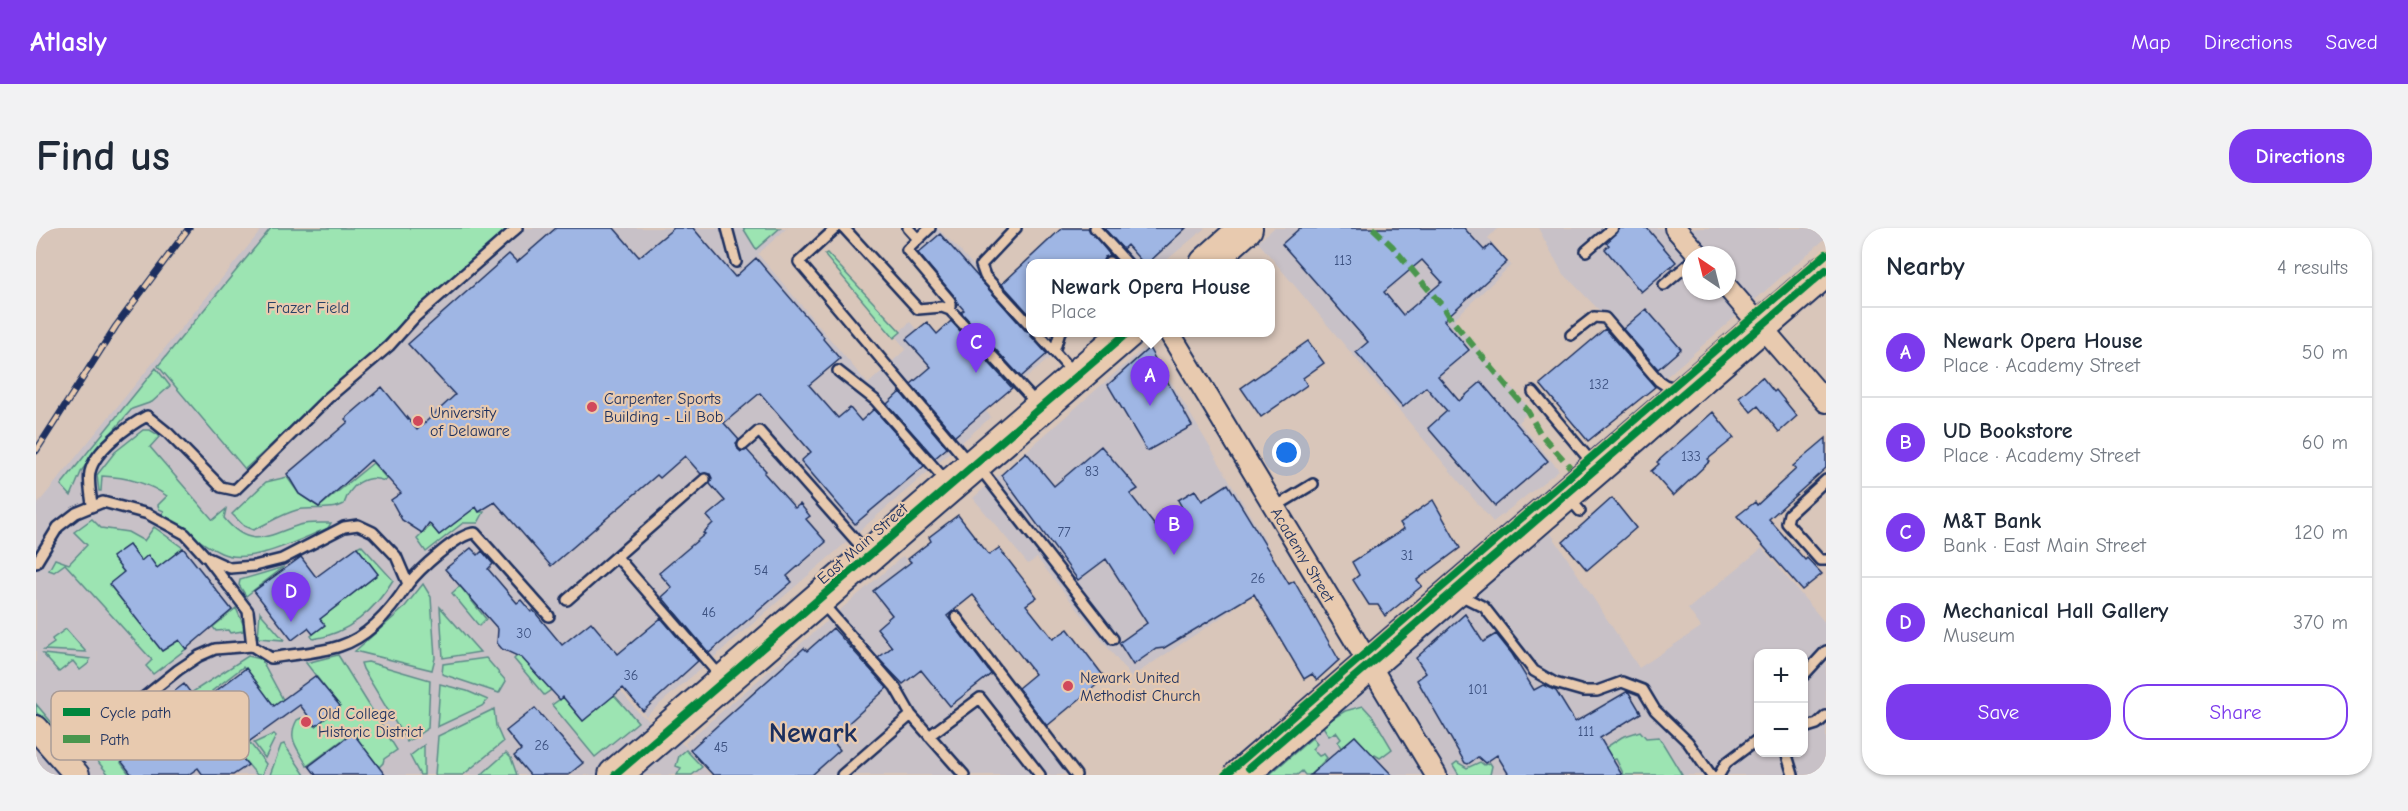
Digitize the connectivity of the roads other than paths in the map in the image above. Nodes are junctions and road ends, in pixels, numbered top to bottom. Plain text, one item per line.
1 (518, 228) edge
2 (727, 228) edge
3 (836, 228) edge
4 (844, 228) edge
5 (908, 228) edge
6 (930, 228) edge
7 (1016, 228) edge
8 (1095, 228) edge
9 (1246, 228) edge
10 (1613, 228) edge
11 (1675, 228) edge
12 (918, 239) junction
13 (1690, 246) edge
14 (1586, 251) dead end
15 (1123, 259) edge
16 (1212, 259) edge
17 (736, 262) dead end
18 (1682, 270) edge
19 (1826, 270) edge
20 (1664, 285) dead end
21 (1736, 297) edge
22 (950, 310) junction
23 (1026, 321) edge
24 (1761, 326) junction
25 (1571, 335) dead end
26 (1041, 337) edge
27 (1059, 337) edge
28 (1123, 337) edge
29 (1171, 337) edge
30 (1054, 352) junction
31 (838, 371) dead end
32 (1077, 377) junction
33 (1686, 391) junction
34 (1533, 392) dead end
35 (1826, 402) edge
36 (1040, 408) junction
37 (743, 445) dead end
38 (1596, 468) junction
39 (966, 472) junction
40 (705, 479) dead end
41 (1826, 480) edge
42 (1313, 484) dead end
43 (92, 505) junction
44 (1275, 507) junction
45 (868, 555) junction
46 (206, 557) junction
47 (616, 557) junction
48 (1826, 560) edge
49 (36, 563) edge
50 (408, 584) junction
51 (1452, 592) junction
52 (819, 599) junction
53 (567, 600) dead end
54 (549, 616) dead end
55 (956, 618) dead end
56 (1113, 639) dead end
57 (252, 646) junction
58 (1826, 651) edge
59 (1370, 664) junction
60 (1808, 670) edge
61 (724, 681) junction
62 (155, 691) edge
63 (912, 715) junction
64 (1826, 716) edge
65 (1808, 727) edge
66 (36, 728) edge
67 (929, 736) junction
68 (1754, 742) edge
69 (51, 745) edge
70 (1787, 757) edge
71 (1036, 773) edge
72 (615, 775) edge
73 (842, 775) edge
74 (964, 775) edge
75 (1076, 775) edge
76 (1241, 775) edge
77 (1436, 775) edge
78 (1711, 775) edge
79 (1719, 775) edge
80 (1792, 775) edge

1 - 43 lane
2 - 17 lane
3 - 39 lane
4 - 22 lane
5 - 12 lane
6 - 12 lane
7 - 23 lane
8 - 15 lane
9 - 16 main road
10 - 14 lane
11 - 13 street
12 - 22 lane
18 - 20 lane
19 - 24 main road
21 - 24 street
22 - 36 lane
24 - 33 main road
24 - 35 street
25 - 33 lane
26 - 30 lane
27 - 30 lane
28 - 32 main road, East Main Street
29 - 44 street, Academy Street
30 - 32 lane
31 - 39 lane
32 - 36 main road, East Main Street
33 - 38 main road
34 - 38 lane
36 - 39 main road, East Main Street
37 - 45 lane
38 - 51 main road
39 - 45 main road, East Main Street
39 - 56 lane
40 - 47 lane
41 - 48 lane
42 - 44 lane
43 - 46 lane
43 - 49 lane
44 - 59 street, Academy Street
45 - 52 main road, East Main Street
46 - 50 lane
46 - 57 lane
47 - 53 lane
47 - 61 lane
50 - 54 lane
50 - 57 lane
51 - 59 main road
51 - 78 lane
52 - 61 main road, East Main Street
52 - 63 lane
55 - 75 lane
57 - 62 lane
58 - 60 lane
59 - 76 main road
59 - 77 street, Academy Street
61 - 72 main road, East Main Street
63 - 67 lane
63 - 73 lane
64 - 65 lane
66 - 69 street
67 - 71 lane
67 - 74 lane
68 - 79 lane
70 - 80 lane

